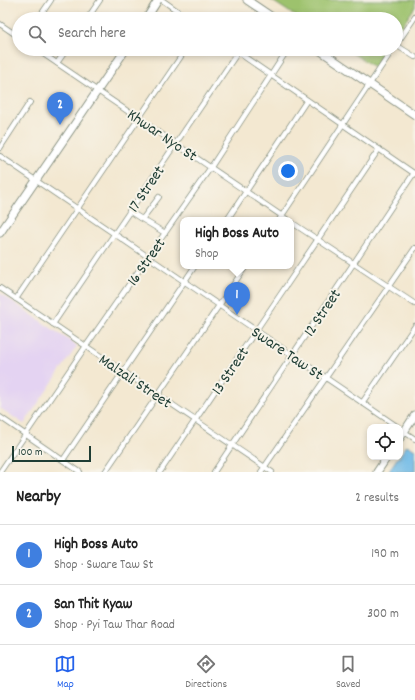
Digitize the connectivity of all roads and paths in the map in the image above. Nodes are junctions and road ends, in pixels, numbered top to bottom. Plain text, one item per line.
1 (50, 0) edge
2 (100, 0) edge
3 (158, 0) edge
4 (162, 0) edge
5 (247, 0) edge
6 (42, 12) edge
7 (92, 12) edge
8 (150, 12) edge
9 (179, 12) edge
10 (264, 12) edge
11 (415, 17) edge
12 (0, 24) edge
13 (12, 32) edge
14 (403, 35) edge
15 (403, 50) edge
16 (46, 56) edge
17 (62, 56) edge
18 (121, 56) edge
19 (181, 56) edge
20 (232, 56) edge
21 (244, 56) edge
22 (283, 56) edge
23 (328, 56) edge
24 (388, 56) edge
25 (415, 58) edge
26 (57, 63) junction
27 (271, 75) junction
28 (370, 84) junction
29 (98, 90) junction
30 (307, 100) junction
31 (30, 102) dead end
32 (415, 115) edge
33 (139, 118) junction
34 (343, 124) junction
35 (175, 142) junction
36 (0, 148) edge
37 (379, 149) junction
38 (0, 156) edge
39 (211, 167) junction
40 (414, 173) edge
41 (36, 180) junction
42 (247, 192) junction
43 (159, 197) dead end
44 (78, 209) junction
45 (129, 211) junction
46 (229, 217) edge
47 (279, 217) edge
48 (281, 217) edge
49 (140, 218) junction
50 (294, 224) edge
51 (0, 233) edge
52 (114, 233) junction
53 (165, 233) junction
54 (318, 239) junction
55 (415, 248) edge
56 (148, 257) junction
57 (354, 263) junction
58 (193, 269) edge
59 (244, 269) edge
60 (184, 281) junction
61 (390, 286) junction
62 (0, 288) edge
63 (16, 298) junction
64 (415, 304) edge
65 (219, 305) junction
66 (53, 324) junction
67 (415, 326) edge
68 (256, 330) junction
69 (86, 346) junction
70 (292, 355) junction
71 (123, 371) junction
72 (326, 378) junction
73 (158, 395) junction
74 (362, 403) junction
75 (415, 415) edge
76 (0, 417) edge
77 (195, 420) junction
78 (394, 424) edge
79 (403, 430) edge
80 (403, 434) edge
81 (26, 435) junction
82 (415, 438) edge
83 (232, 445) junction
84 (63, 460) junction
85 (385, 460) edge
86 (265, 467) junction
87 (0, 472) edge
88 (80, 472) edge
89 (105, 472) edge
90 (160, 472) edge
91 (214, 472) edge
92 (261, 472) edge
93 (272, 472) edge
94 (377, 472) edge

1 - 6 street
2 - 7 street
3 - 8 street
4 - 9 street
5 - 10 street
11 - 14 street
12 - 13 street
15 - 25 street
16 - 26 street, Khwar Nyo St
17 - 26 street
18 - 29 street
19 - 33 street
20 - 35 street, 17 Street
21 - 27 street
22 - 27 street, 16 Street
23 - 28 street
24 - 28 street
26 - 29 street, Khwar Nyo St
27 - 30 street
27 - 39 street, 16 Street
28 - 32 street
28 - 34 street
29 - 33 street, Khwar Nyo St
29 - 41 street
30 - 34 street
30 - 42 street
31 - 36 street
33 - 35 street, Khwar Nyo St
33 - 44 street
34 - 37 street
34 - 48 street
35 - 39 street, Khwar Nyo St
35 - 45 street, 17 Street
37 - 40 street
37 - 54 street, 13 Street
38 - 41 street, Sware Taw St
39 - 42 street, Khwar Nyo St
39 - 53 street, 16 Street
40 - 57 street, 12 Street
41 - 44 street, Sware Taw St
41 - 51 street
42 - 46 street
42 - 47 street, Khwar Nyo St
43 - 49 street
44 - 52 street, Sware Taw St
44 - 63 street
45 - 49 street
45 - 52 street, 17 Street
49 - 53 street
50 - 54 street
52 - 56 street, Sware Taw St
52 - 66 street, 17 Street
53 - 56 street, 16 Street
54 - 57 street
54 - 68 street, 13 Street
55 - 61 street
56 - 60 street, Sware Taw St
56 - 69 street, 16 Street
57 - 61 street
57 - 70 street, 12 Street
58 - 60 street
59 - 65 street
60 - 65 street, Sware Taw St
60 - 71 street
61 - 64 street
61 - 72 street
62 - 63 street, Malzali Street
63 - 66 street, Malzali Street
65 - 68 street, Sware Taw St
65 - 73 street
66 - 69 street, Malzali Street
67 - 74 street
68 - 70 street, Sware Taw St
68 - 77 street, 13 Street
69 - 71 street, Malzali Street
69 - 81 street, 16 Street
70 - 72 street, Sware Taw St
70 - 83 street, 12 Street
71 - 73 street, Malzali Street
71 - 84 street
72 - 74 street, Sware Taw St
72 - 86 street
73 - 77 street, Malzali Street
73 - 89 street
74 - 78 street, Sware Taw St
75 - 79 street
76 - 81 street
77 - 83 street, Malzali Street
77 - 90 street, 13 Street
80 - 82 street
81 - 84 street
81 - 87 street, 16 Street
83 - 86 street, Malzali Street
83 - 91 street, 12 Street
84 - 88 street
85 - 94 street
86 - 92 street
86 - 93 street, Malzali Street

